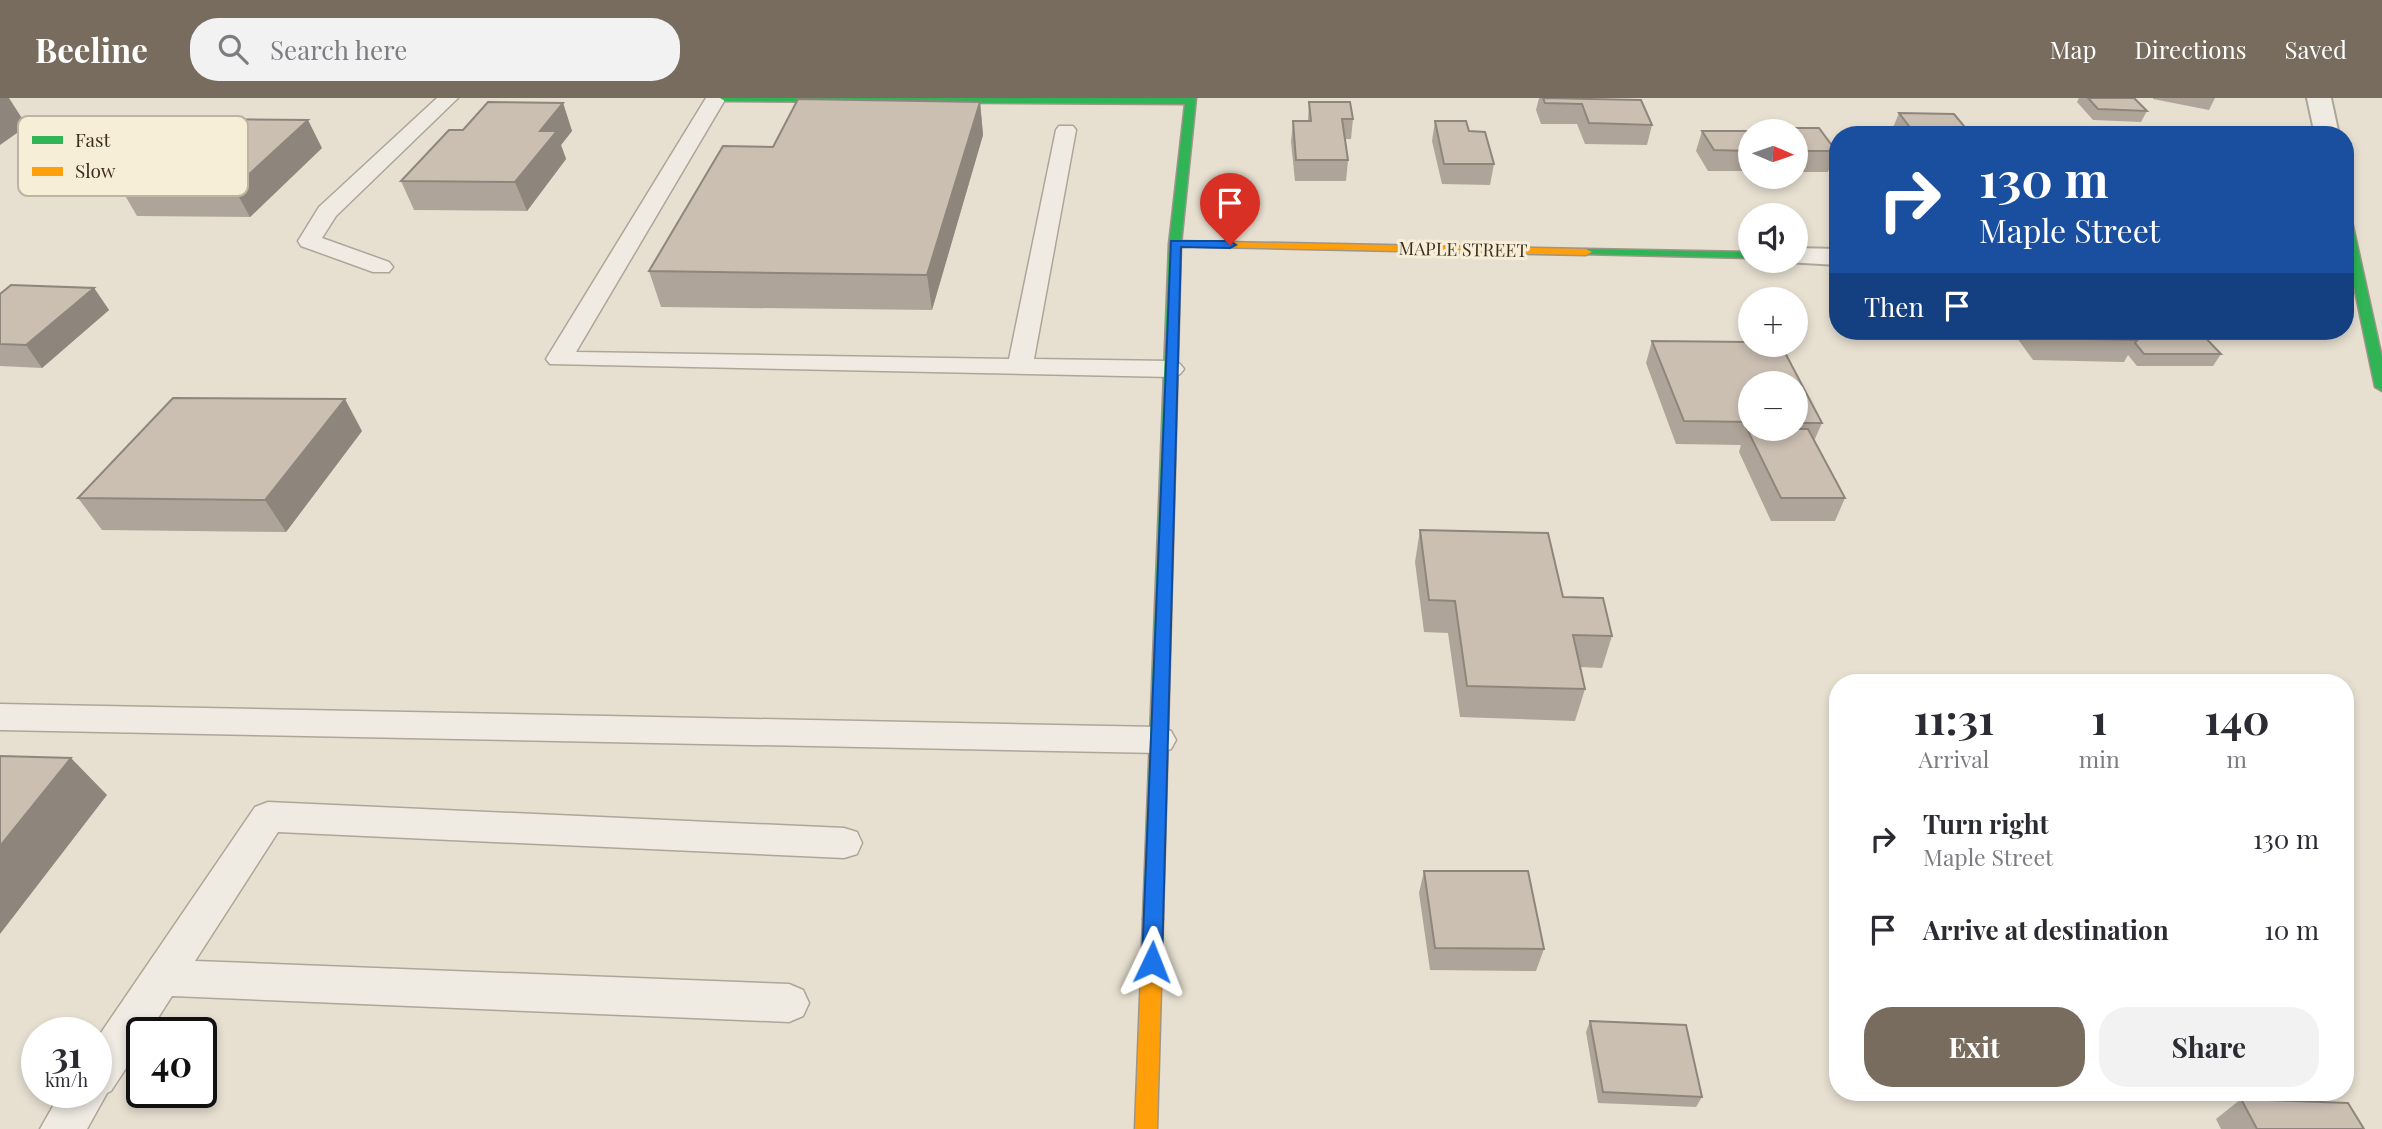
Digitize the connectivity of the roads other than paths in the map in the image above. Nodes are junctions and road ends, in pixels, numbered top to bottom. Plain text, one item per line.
1 (448, 98) edge
2 (716, 98) edge
3 (725, 98) edge
4 (2319, 98) edge
5 (1036, 99) edge
6 (1191, 100) edge
7 (2325, 126) edge
8 (1066, 130) dead end
9 (1175, 244) junction
10 (1738, 255) edge
11 (1808, 256) edge
12 (1829, 257) edge
13 (381, 267) dead end
14 (2354, 281) edge
15 (1020, 366) junction
16 (1171, 369) junction
17 (2382, 387) edge
18 (0, 717) edge
19 (1159, 740) junction
20 (844, 843) dead end
21 (162, 978) junction
22 (789, 1003) dead end
23 (112, 1053) edge
24 (76, 1108) edge
25 (62, 1129) edge
26 (1146, 1129) edge

1 - 13 lane
2 - 15 lane
3 - 5 street
4 - 7 street
5 - 6 street
6 - 9 street
8 - 15 lane
9 - 10 street, MAPLE STREET
9 - 16 street
11 - 12 street
14 - 17 street
15 - 16 lane
16 - 19 street
18 - 19 lane
19 - 26 street
20 - 21 lane
21 - 22 lane
21 - 23 lane
24 - 25 lane

